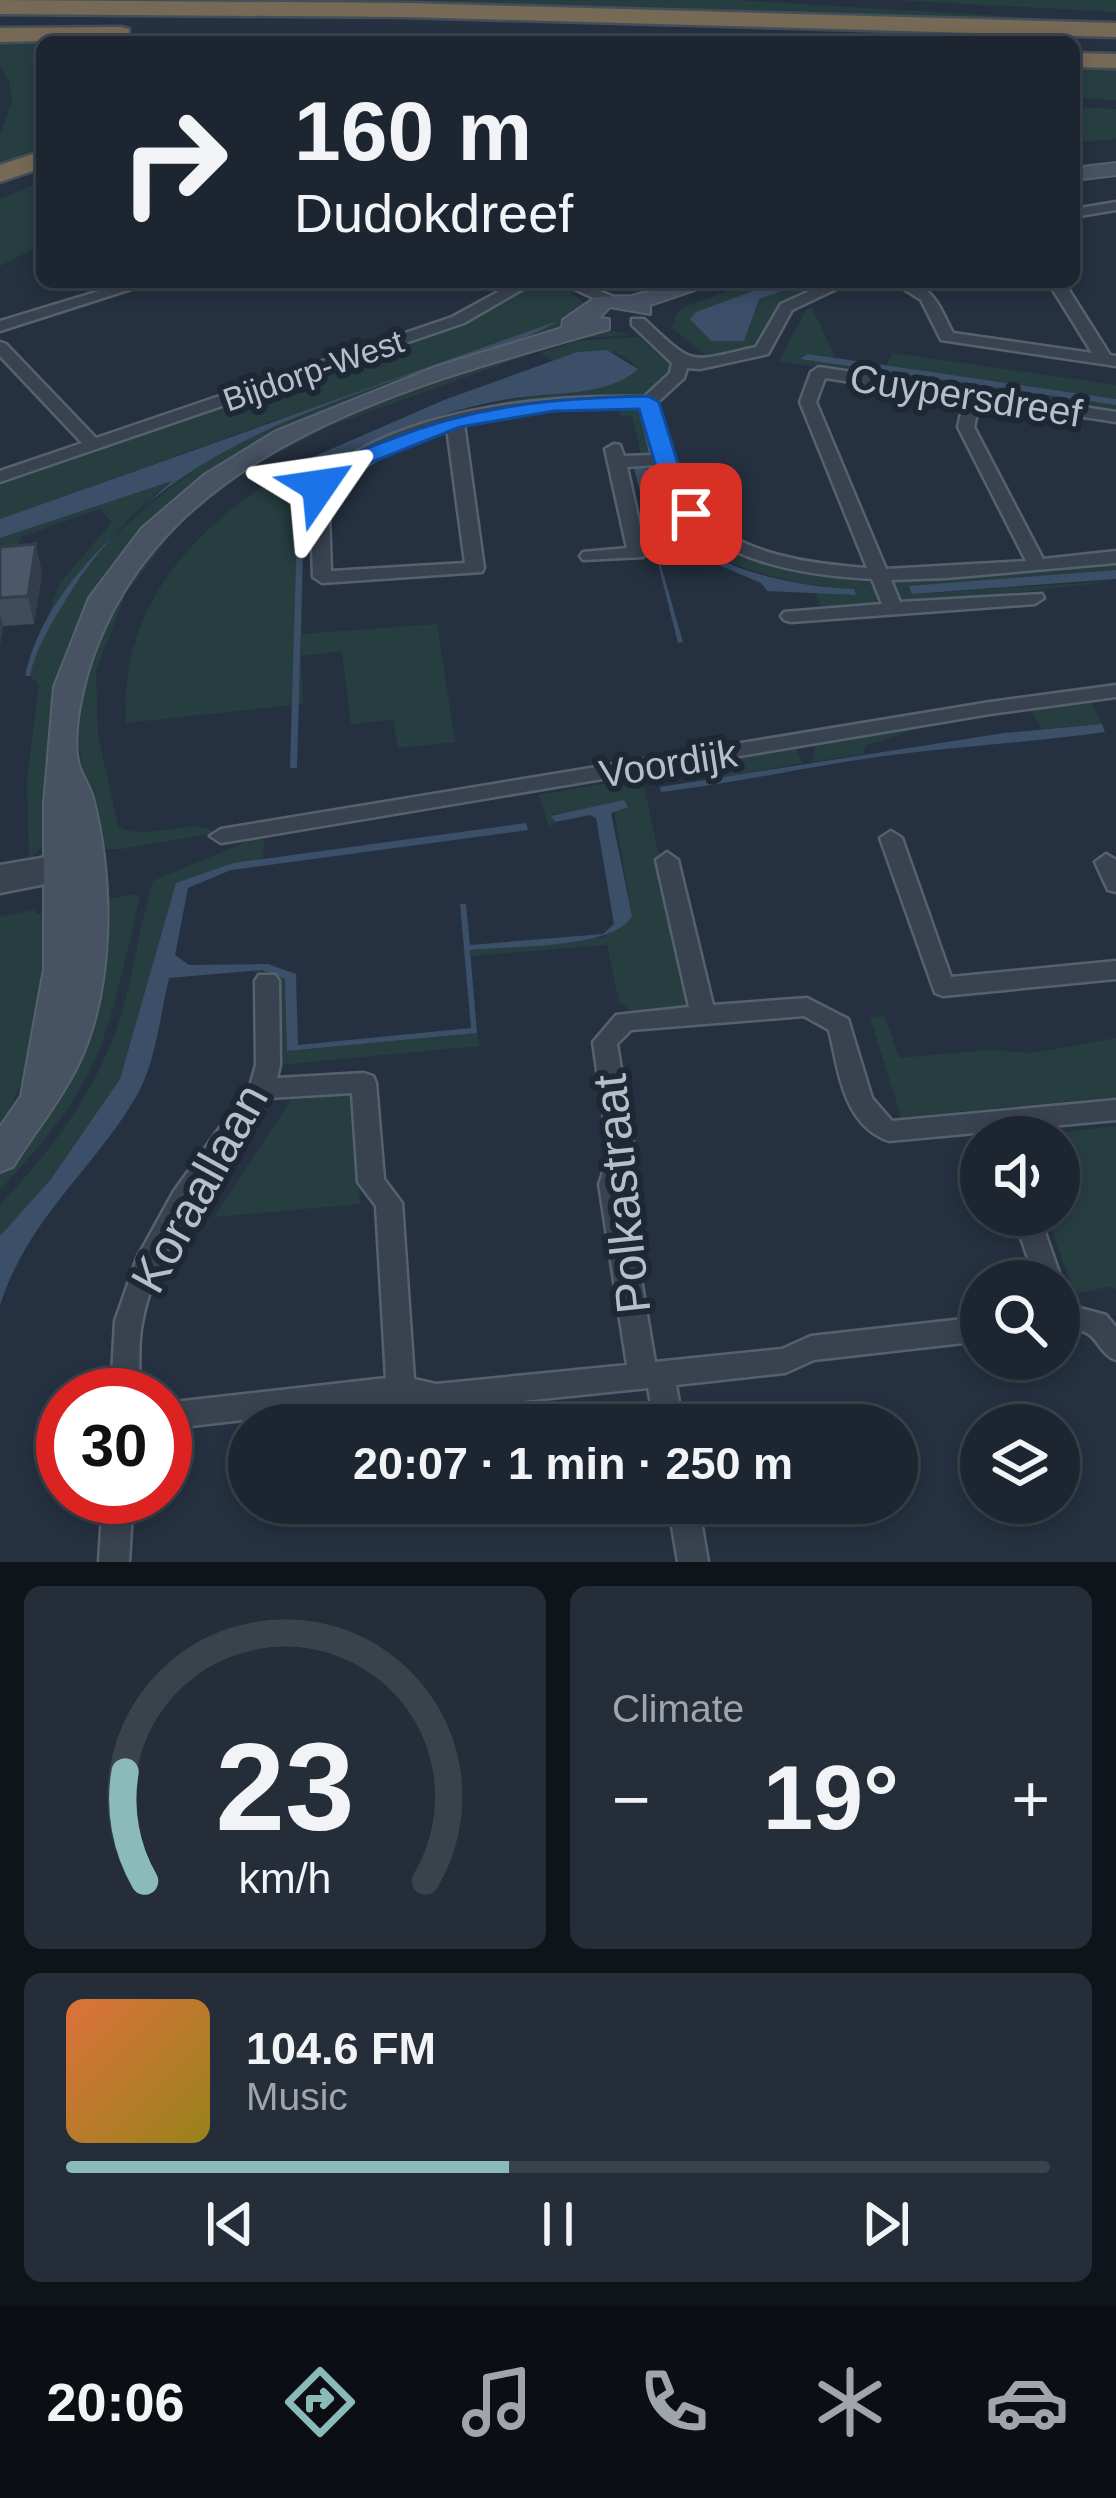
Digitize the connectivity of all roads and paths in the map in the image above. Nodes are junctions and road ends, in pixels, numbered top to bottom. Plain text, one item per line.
1 (778, 0) edge
2 (821, 0) edge
3 (848, 4) junction
4 (0, 8) edge
5 (1116, 18) edge
6 (0, 20) edge
7 (1116, 30) edge
8 (213, 33) dead end
9 (138, 34) dead end
10 (0, 35) edge
11 (420, 36) edge
12 (800, 36) edge
13 (1080, 45) edge
14 (1116, 46) edge
15 (1080, 60) edge
16 (1116, 61) edge
17 (36, 160) edge
18 (1116, 169) edge
19 (1080, 173) edge
20 (0, 174) edge
21 (1116, 206) edge
22 (1080, 212) edge
23 (125, 288) edge
24 (516, 288) edge
25 (579, 288) edge
26 (689, 288) edge
27 (830, 288) edge
28 (912, 288) edge
29 (1060, 288) edge
30 (616, 313) junction
31 (0, 326) edge
32 (0, 347) edge
33 (676, 359) junction
34 (1110, 360) edge
35 (973, 396) junction
36 (648, 402) junction
37 (1116, 417) edge
38 (454, 422) junction
39 (93, 445) junction
40 (664, 459) junction
41 (0, 477) edge
42 (590, 556) dead end
43 (1116, 557) edge
44 (1036, 563) junction
45 (879, 575) junction
46 (1035, 598) dead end
47 (893, 608) junction
48 (791, 616) dead end
49 (1116, 691) edge
50 (221, 836) dead end
51 (891, 838) dead end
52 (668, 860) dead end
53 (1106, 862) dead end
54 (68, 867) junction
55 (0, 873) edge
56 (1116, 884) edge
57 (0, 885) edge
58 (1116, 970) edge
59 (267, 981) dead end
60 (704, 1015) junction
61 (262, 1089) junction
62 (1116, 1110) edge
63 (1078, 1116) edge
64 (960, 1130) edge
65 (0, 1156) edge
66 (1080, 1319) edge
67 (960, 1331) edge
68 (1116, 1348) edge
69 (126, 1368) edge
70 (651, 1375) junction
71 (401, 1389) junction
72 (661, 1404) edge
73 (192, 1413) edge
74 (116, 1524) edge
75 (687, 1524) edge
76 (114, 1562) edge
77 (693, 1562) edge

1 - 3 highway
2 - 3 highway
3 - 5 highway
4 - 7 highway
6 - 12 highway
8 - 11 highway
9 - 10 highway
13 - 14 highway
15 - 16 highway
17 - 20 highway
18 - 19 main road
21 - 22 street
23 - 31 street
24 - 39 street, Bijdorp-West
25 - 30 street
26 - 30 main road
27 - 33 street
28 - 34 street
29 - 34 street
30 - 33 street
30 - 54 main road
32 - 39 street
33 - 36 street
35 - 37 street, Cuypersdreef
35 - 44 street
35 - 45 street, Cuypersdreef
36 - 38 street
36 - 40 street
38 - 38 street
39 - 41 street, Bijdorp-West
40 - 42 street
40 - 45 street
43 - 44 street
44 - 45 street
45 - 47 street
46 - 47 street
47 - 48 street
49 - 50 street, Voordijk
51 - 58 street
52 - 60 street
53 - 56 street
54 - 55 street
54 - 57 street
54 - 65 main road
59 - 61 street, Koraallaan
60 - 64 street
60 - 70 street, Polkastraat
61 - 69 street, Koraallaan
61 - 71 street
62 - 63 street
66 - 68 street
67 - 70 street
70 - 71 street
70 - 72 street, Polkastraat
71 - 73 street
74 - 76 street
75 - 77 street

